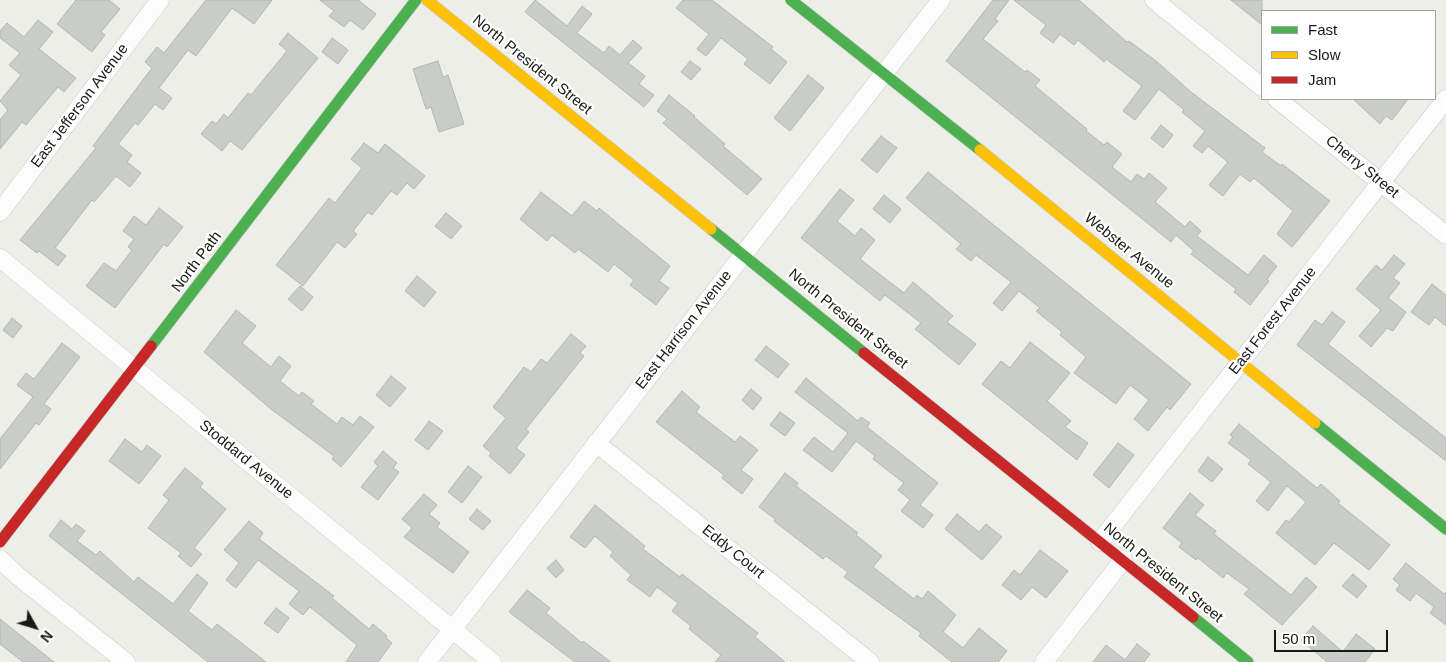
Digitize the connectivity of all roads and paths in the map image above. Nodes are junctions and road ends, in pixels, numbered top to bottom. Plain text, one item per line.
1 (160, 0) edge
2 (416, 0) edge
3 (427, 0) edge
4 (791, 0) edge
5 (941, 0) edge
6 (1154, 0) edge
7 (885, 73) junction
8 (1261, 86) edge
9 (1278, 100) edge
10 (1446, 100) edge
11 (1381, 182) junction
12 (0, 212) edge
13 (1446, 235) edge
14 (744, 254) junction
15 (0, 258) edge
16 (1241, 361) junction
17 (135, 369) junction
18 (596, 443) junction
19 (1446, 529) edge
20 (0, 542) edge
21 (1100, 542) junction
22 (0, 559) edge
23 (1123, 560) junction
24 (452, 630) junction
25 (126, 662) edge
26 (427, 662) edge
27 (492, 662) edge
28 (870, 662) edge
29 (1044, 662) edge
30 (1248, 662) edge

1 - 12 street, East Jefferson Avenue
2 - 17 street, North Path
3 - 14 street, North President Street
4 - 7 street, Webster Avenue
5 - 7 street, East Harrison Avenue
6 - 8 street
7 - 14 street, East Harrison Avenue
7 - 16 street, Webster Avenue
9 - 11 street, Cherry Street
10 - 11 street, East Forest Avenue
11 - 13 street, Cherry Street
11 - 16 street, East Forest Avenue
14 - 18 street, East Harrison Avenue
14 - 21 street, North President Street
15 - 17 street, Stoddard Avenue
16 - 19 street, Webster Avenue
16 - 21 street, East Forest Avenue
17 - 20 street, North Path
17 - 24 street, Stoddard Avenue
18 - 24 street, East Harrison Avenue
18 - 28 street, Eddy Court
21 - 23 street, North President Street
22 - 25 street
23 - 29 street
23 - 30 street, North President Street
24 - 26 street, East Harrison Avenue
24 - 27 street, Stoddard Avenue

